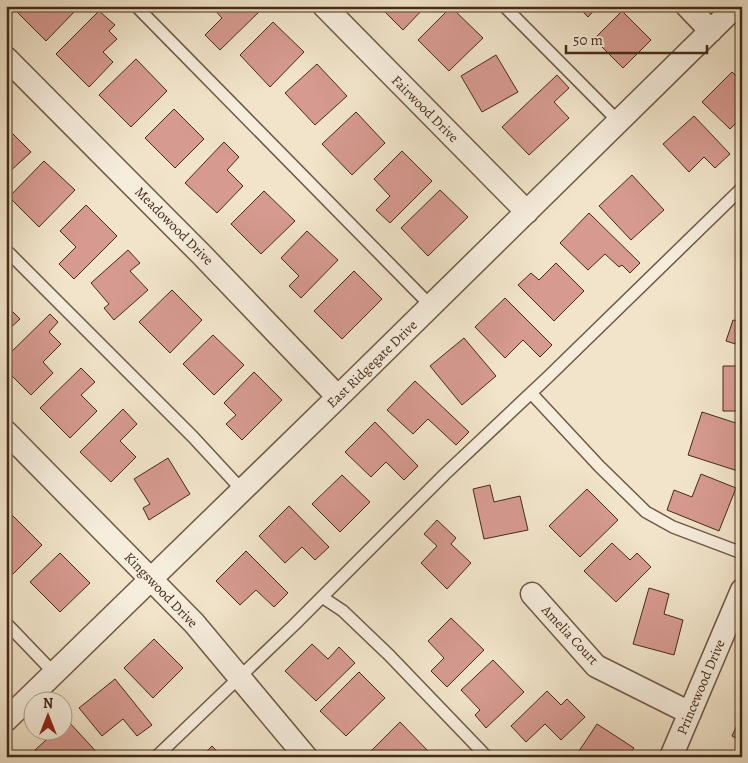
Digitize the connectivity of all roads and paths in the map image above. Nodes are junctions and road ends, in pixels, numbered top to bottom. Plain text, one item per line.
1 (136, 6) edge
2 (324, 6) edge
3 (504, 6) edge
4 (687, 6) edge
5 (736, 6) edge
6 (711, 31) junction
7 (6, 58) edge
8 (619, 122) junction
9 (742, 188) edge
10 (527, 212) junction
11 (6, 250) edge
12 (431, 306) junction
13 (531, 393) junction
14 (338, 397) junction
15 (6, 432) edge
16 (242, 490) junction
17 (742, 553) edge
18 (151, 579) junction
19 (742, 590) edge
20 (532, 594) dead end
21 (322, 597) junction
22 (6, 623) edge
23 (54, 674) junction
24 (240, 678) junction
25 (690, 713) junction
26 (6, 720) edge
27 (156, 757) edge
28 (306, 757) edge
29 (487, 757) edge
30 (671, 757) edge

1 - 12 lane
2 - 10 street, Fairwood Drive
3 - 8 lane
4 - 6 street
5 - 6 street, East Ridgegate Drive
6 - 8 street, East Ridgegate Drive
7 - 14 street, Meadowood Drive
8 - 10 street, East Ridgegate Drive
9 - 13 lane
10 - 12 street, East Ridgegate Drive
11 - 16 lane
12 - 14 street, East Ridgegate Drive
13 - 17 lane
13 - 21 lane
14 - 16 street, East Ridgegate Drive
15 - 18 street, Kingswood Drive
16 - 18 street, East Ridgegate Drive
18 - 23 street, East Ridgegate Drive
18 - 24 street, Kingswood Drive
19 - 25 street, Princewood Drive
20 - 25 street, Amelia Court
21 - 24 lane
21 - 29 lane
22 - 23 lane
23 - 26 street, East Ridgegate Drive
24 - 27 lane
24 - 28 street, Kingswood Drive
25 - 30 street, Princewood Drive

